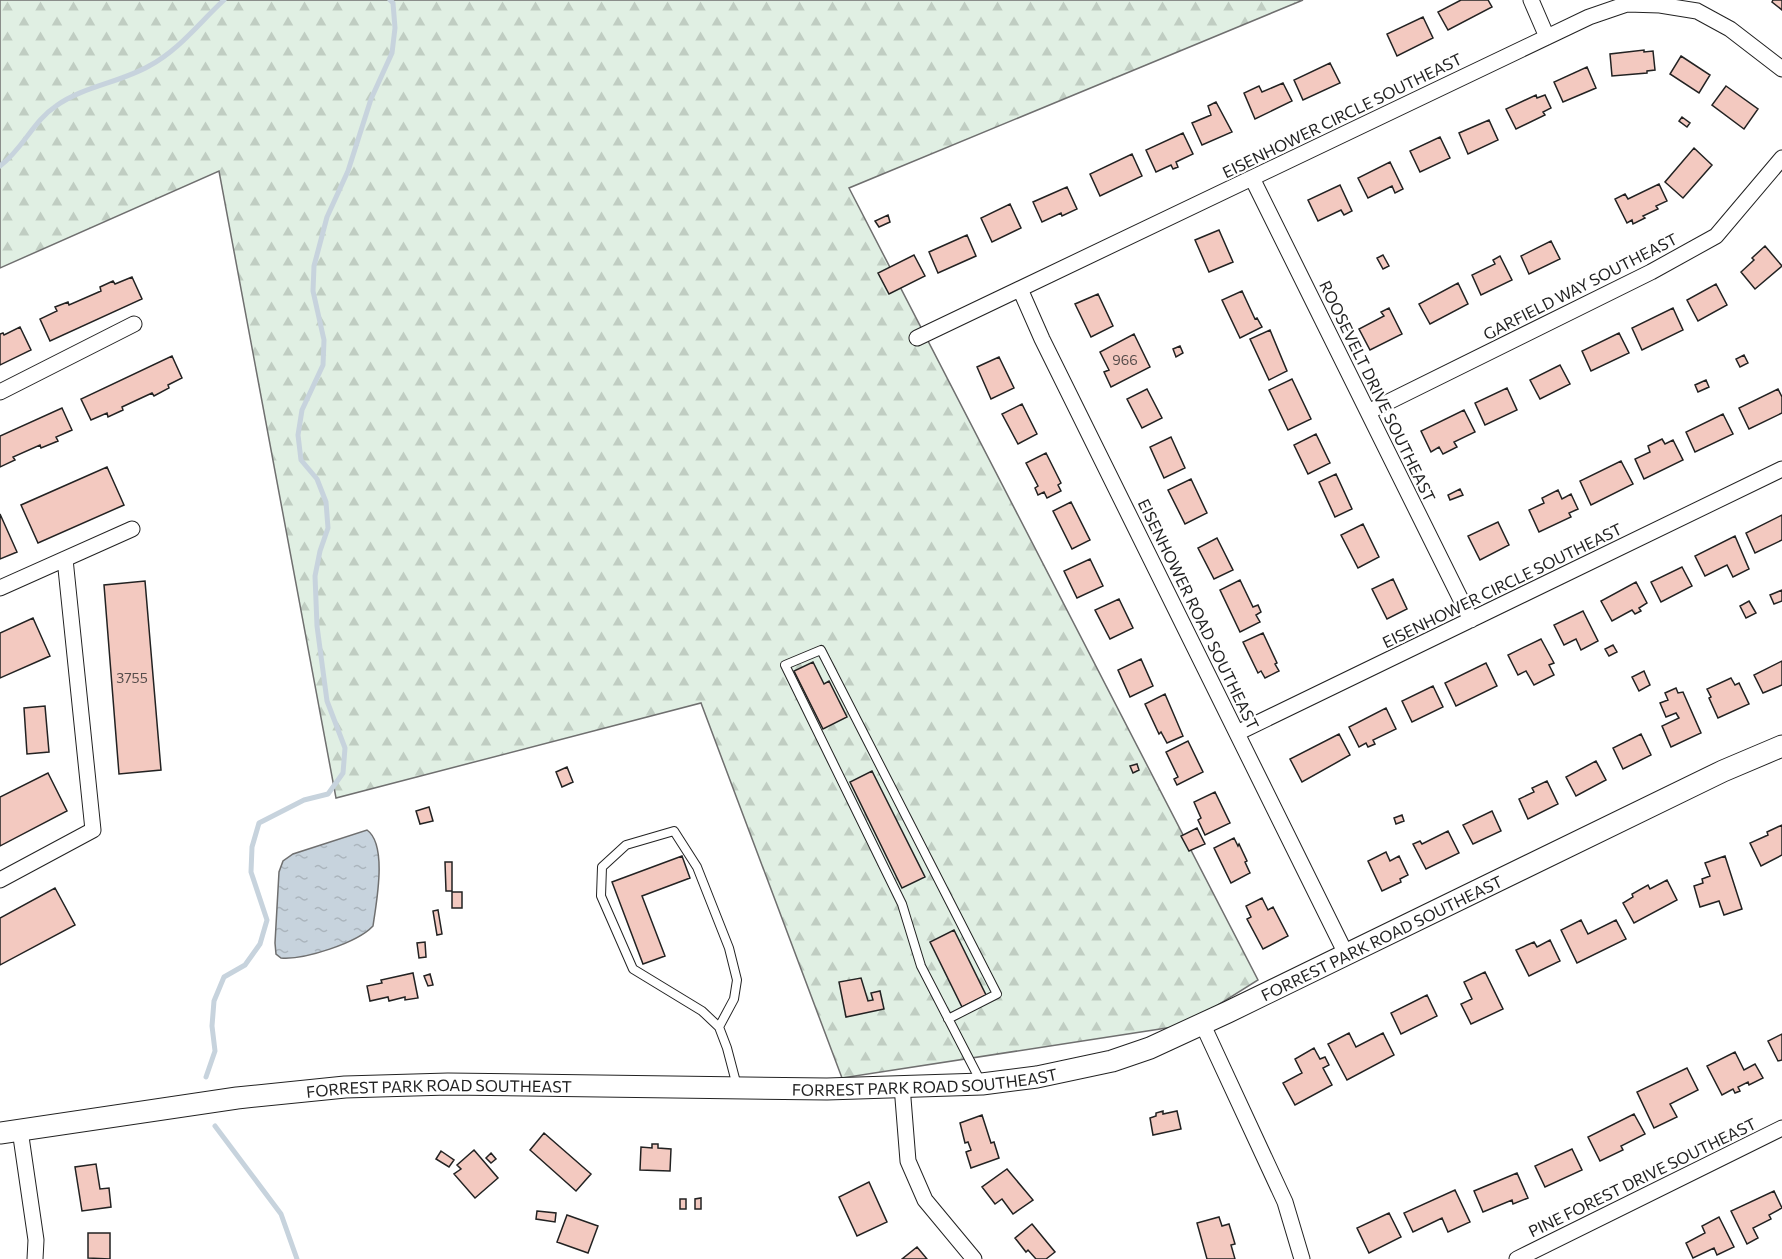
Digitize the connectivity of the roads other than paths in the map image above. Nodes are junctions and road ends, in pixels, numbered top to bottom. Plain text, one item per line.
1 (1531, 0) edge
2 (1547, 37) junction
3 (1782, 69) edge
4 (1782, 158) edge
5 (1252, 178) junction
6 (1020, 289) junction
7 (134, 324) dead end
8 (917, 339) dead end
9 (0, 392) edge
10 (1368, 412) junction
11 (1782, 469) edge
12 (132, 529) dead end
13 (65, 559) junction
14 (0, 588) edge
15 (1471, 620) junction
16 (1237, 733) junction
17 (1782, 746) edge
18 (0, 880) edge
19 (1346, 954) junction
20 (948, 1019) junction
21 (1202, 1023) junction
22 (719, 1027) junction
23 (982, 1084) junction
24 (902, 1086) junction
25 (737, 1088) junction
26 (1782, 1128) edge
27 (10, 1131) edge
28 (35, 1259) edge
29 (974, 1259) edge
30 (1302, 1259) edge
31 (1517, 1259) edge

1 - 2 street
2 - 3 street, EISENHOWER CIRCLE SOUTHEAST
2 - 5 street, EISENHOWER CIRCLE SOUTHEAST
4 - 10 street, GARFIELD WAY SOUTHEAST
5 - 6 street, EISENHOWER CIRCLE SOUTHEAST
5 - 10 street, ROOSEVELT DRIVE SOUTHEAST
6 - 8 street, EISENHOWER CIRCLE SOUTHEAST
6 - 16 street, EISENHOWER ROAD SOUTHEAST
7 - 9 street
10 - 15 street, ROOSEVELT DRIVE SOUTHEAST
11 - 15 street, EISENHOWER CIRCLE SOUTHEAST
12 - 13 street
13 - 14 street
13 - 18 street
15 - 16 street, EISENHOWER CIRCLE SOUTHEAST
16 - 19 street, EISENHOWER ROAD SOUTHEAST
17 - 19 street, FORREST PARK ROAD SOUTHEAST
19 - 21 street, FORREST PARK ROAD SOUTHEAST
20 - 20 lane
20 - 23 lane
21 - 23 street, FORREST PARK ROAD SOUTHEAST
21 - 30 street
22 - 22 lane
22 - 25 lane
23 - 24 street, FORREST PARK ROAD SOUTHEAST
24 - 25 street, FORREST PARK ROAD SOUTHEAST
24 - 29 street
25 - 27 street, FORREST PARK ROAD SOUTHEAST
26 - 31 street, PINE FOREST DRIVE SOUTHEAST
27 - 28 street

